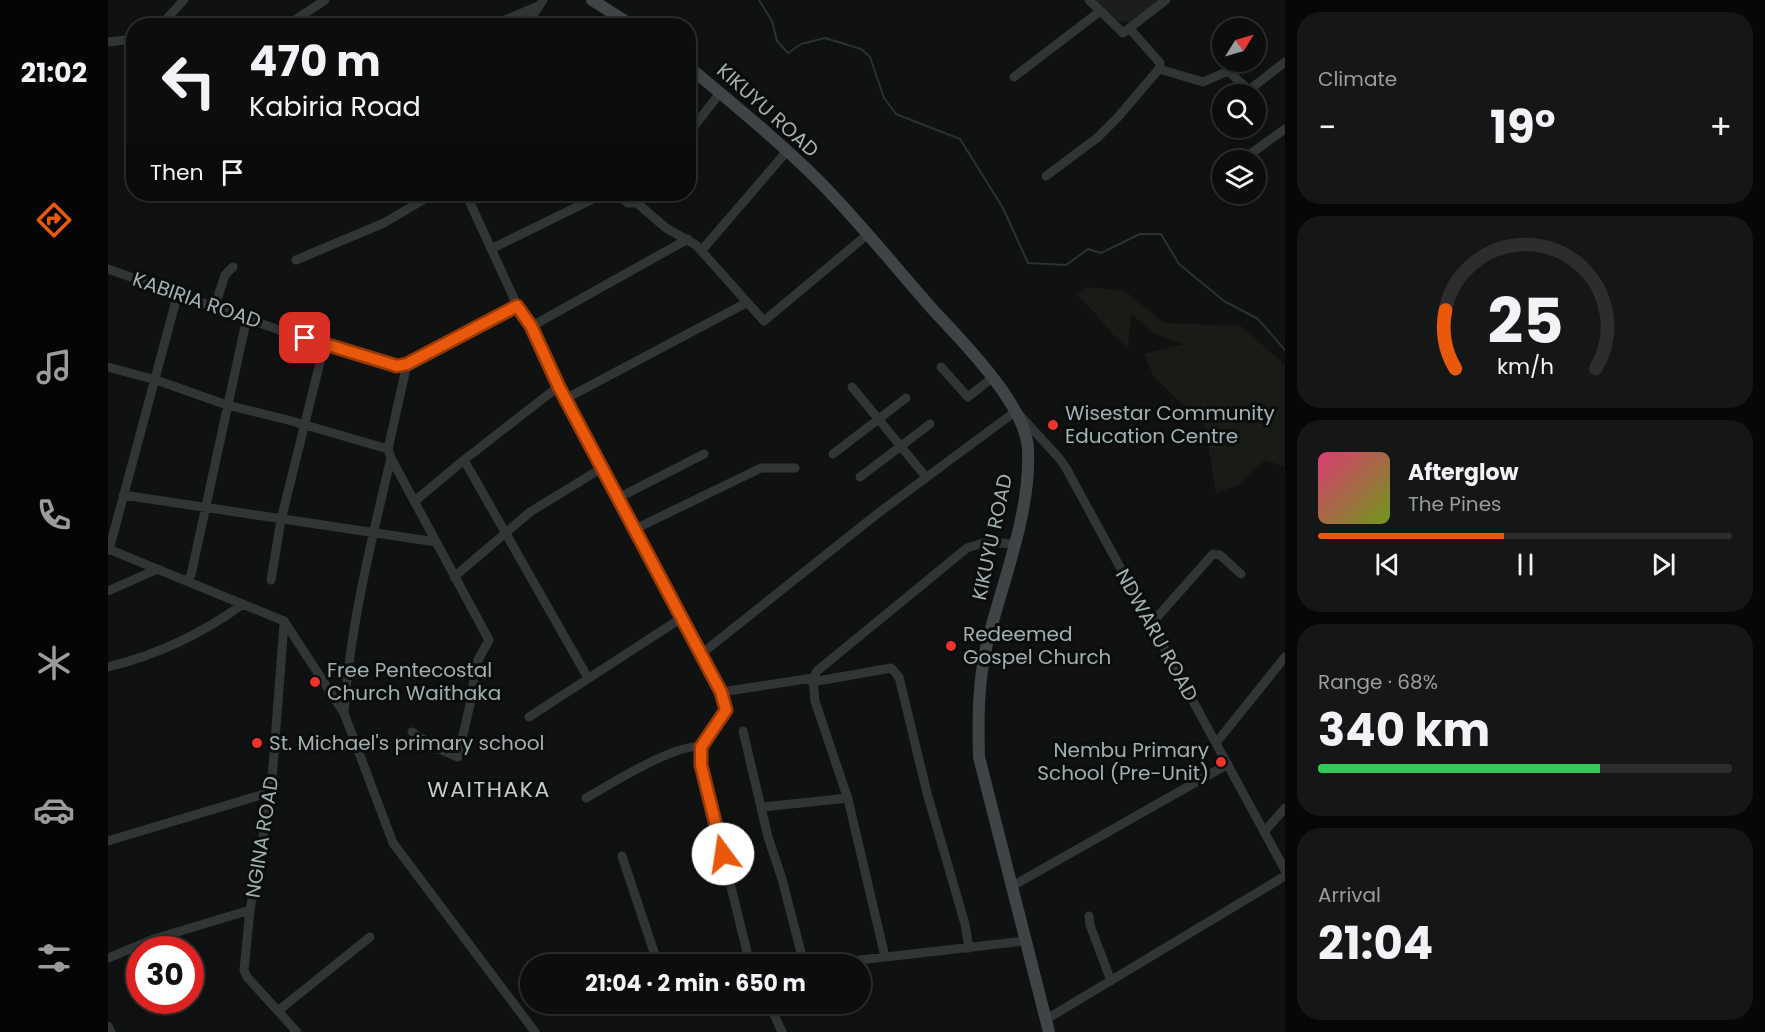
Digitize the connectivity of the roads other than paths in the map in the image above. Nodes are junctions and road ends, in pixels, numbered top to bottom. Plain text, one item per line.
1 (184, 0) edge
2 (325, 0) edge
3 (543, 0) edge
4 (592, 0) edge
5 (1089, 0) edge
6 (1166, 0) edge
7 (536, 7) junction
8 (1099, 12) junction
9 (167, 18) edge
10 (298, 18) edge
11 (509, 18) edge
12 (530, 18) edge
13 (620, 18) edge
14 (1130, 29) junction
15 (126, 40) edge
16 (108, 42) edge
17 (1285, 62) edge
18 (1159, 69) junction
19 (696, 73) edge
20 (1014, 77) dead end
21 (720, 93) junction
22 (696, 124) edge
23 (1285, 129) edge
24 (1256, 150) edge
25 (787, 151) junction
26 (1046, 176) dead end
27 (421, 201) edge
28 (470, 201) edge
29 (589, 201) edge
30 (626, 201) edge
31 (636, 201) edge
32 (634, 204) junction
33 (868, 234) junction
34 (688, 239) junction
35 (493, 248) junction
36 (702, 250) junction
37 (296, 260) dead end
38 (233, 267) dead end
39 (108, 269) edge
40 (178, 293) junction
41 (746, 303) junction
42 (215, 306) junction
43 (517, 306) junction
44 (246, 317) junction
45 (531, 326) junction
46 (324, 346) junction
47 (407, 364) junction
48 (108, 367) edge
49 (941, 368) dead end
50 (992, 378) junction
51 (156, 380) junction
52 (559, 387) junction
53 (852, 387) dead end
54 (567, 398) junction
55 (906, 398) dead end
56 (227, 405) junction
57 (1016, 411) junction
58 (880, 419) junction
59 (930, 424) dead end
60 (305, 426) junction
61 (901, 445) junction
62 (389, 454) junction
63 (704, 454) dead end
64 (833, 454) dead end
65 (464, 460) junction
66 (602, 468) junction
67 (795, 468) dead end
68 (860, 477) dead end
69 (926, 477) junction
70 (123, 495) junction
71 (618, 498) junction
72 (415, 501) junction
73 (204, 506) junction
74 (281, 520) junction
75 (635, 529) junction
76 (373, 533) junction
77 (506, 535) junction
78 (436, 542) junction
79 (1013, 544) junction
80 (108, 549) edge
81 (158, 569) junction
82 (1241, 574) dead end
83 (454, 577) junction
84 (271, 580) dead end
85 (187, 581) junction
86 (108, 591) edge
87 (243, 604) junction
88 (683, 617) junction
89 (284, 621) junction
90 (1151, 624) junction
91 (701, 654) junction
92 (1285, 657) edge
93 (108, 666) edge
94 (588, 678) junction
95 (813, 680) junction
96 (721, 692) junction
97 (344, 713) junction
98 (529, 717) dead end
99 (412, 732) dead end
100 (743, 732) dead end
101 (1216, 742) junction
102 (701, 747) junction
103 (1228, 764) junction
104 (271, 792) junction
105 (586, 798) dead end
106 (848, 798) junction
107 (763, 807) junction
108 (1285, 808) edge
109 (1264, 831) junction
110 (108, 841) edge
111 (622, 856) dead end
112 (1285, 870) edge
113 (1285, 876) edge
114 (1014, 885) junction
115 (250, 910) junction
116 (1089, 916) dead end
117 (370, 937) dead end
118 (1025, 941) junction
119 (969, 948) junction
120 (655, 954) edge
121 (748, 954) edge
122 (801, 954) edge
123 (885, 957) junction
124 (108, 958) edge
125 (871, 959) edge
126 (1111, 981) junction
127 (279, 1010) junction
128 (774, 1014) edge
129 (108, 1026) edge
130 (1047, 1026) edge
131 (111, 1032) edge
132 (297, 1032) edge
133 (535, 1032) edge
134 (782, 1032) edge

1 - 9 street
2 - 10 street
3 - 7 street
4 - 13 main road
5 - 8 street
6 - 14 street
7 - 11 street
7 - 12 street
8 - 14 street
8 - 20 street
14 - 18 street
15 - 16 street
17 - 18 street
18 - 26 street
19 - 21 main road, KIKUYU ROAD
21 - 22 street
21 - 25 main road, KIKUYU ROAD
23 - 24 street
25 - 33 main road, KIKUYU ROAD
25 - 36 street
27 - 37 street
28 - 35 street
29 - 35 street
30 - 32 street
31 - 32 street
32 - 34 street
33 - 41 street
33 - 50 main road, KIKUYU ROAD
34 - 36 street
34 - 45 street
35 - 43 street
36 - 41 street
38 - 42 street
39 - 40 street, KABIRIA ROAD
40 - 42 street, KABIRIA ROAD
40 - 51 street
41 - 54 street
42 - 44 street, KABIRIA ROAD
43 - 45 street
43 - 47 street
44 - 46 street, KABIRIA ROAD
44 - 56 street
45 - 52 street
46 - 47 street, KABIRIA ROAD
46 - 60 street
47 - 62 street
48 - 51 street
49 - 50 street
50 - 57 main road, KIKUYU ROAD
51 - 56 street
51 - 70 street
52 - 54 street
52 - 65 street
53 - 58 street
54 - 66 street
55 - 58 street
56 - 60 street
56 - 73 street
57 - 69 street
57 - 79 main road, KIKUYU ROAD
57 - 90 street, NDWARU ROAD
58 - 61 street
58 - 64 street
59 - 61 street
60 - 62 street
60 - 74 street
61 - 68 street
61 - 69 street
62 - 72 street
62 - 76 street
63 - 71 street
65 - 72 street
65 - 77 street
66 - 71 street
66 - 77 street
67 - 75 street
69 - 91 street
70 - 73 street
70 - 80 street
71 - 75 street
72 - 78 street
73 - 74 street
73 - 85 street
74 - 76 street
74 - 84 street
75 - 88 street
76 - 78 street
76 - 97 street
77 - 83 street
77 - 94 street
78 - 83 street
79 - 95 street
79 - 114 main road, KIKUYU ROAD
80 - 81 street
81 - 85 street
81 - 86 street
82 - 90 street
83 - 99 street
85 - 87 street
87 - 89 street
87 - 93 street
88 - 91 street
88 - 94 street
89 - 97 street
89 - 104 street, NGINA ROAD
90 - 101 street, NDWARU ROAD
91 - 96 street
92 - 101 street
94 - 98 street
95 - 96 street
95 - 106 street
95 - 119 street
96 - 102 street
97 - 133 street
100 - 107 street
101 - 103 street, NDWARU ROAD
102 - 105 street
102 - 121 street
103 - 109 street, NDWARU ROAD
103 - 114 street
104 - 110 street
104 - 115 street, NGINA ROAD
106 - 107 street
106 - 123 street
107 - 122 street
108 - 109 street
109 - 112 street, NDWARU ROAD
111 - 120 street
113 - 126 street
114 - 118 main road, KIKUYU ROAD
115 - 124 street
115 - 127 street, NGINA ROAD
116 - 126 street
117 - 127 street
118 - 119 street
118 - 130 main road, KIKUYU ROAD
119 - 123 street
123 - 125 street
126 - 130 street
127 - 132 street, NGINA ROAD
128 - 134 street
129 - 131 street

